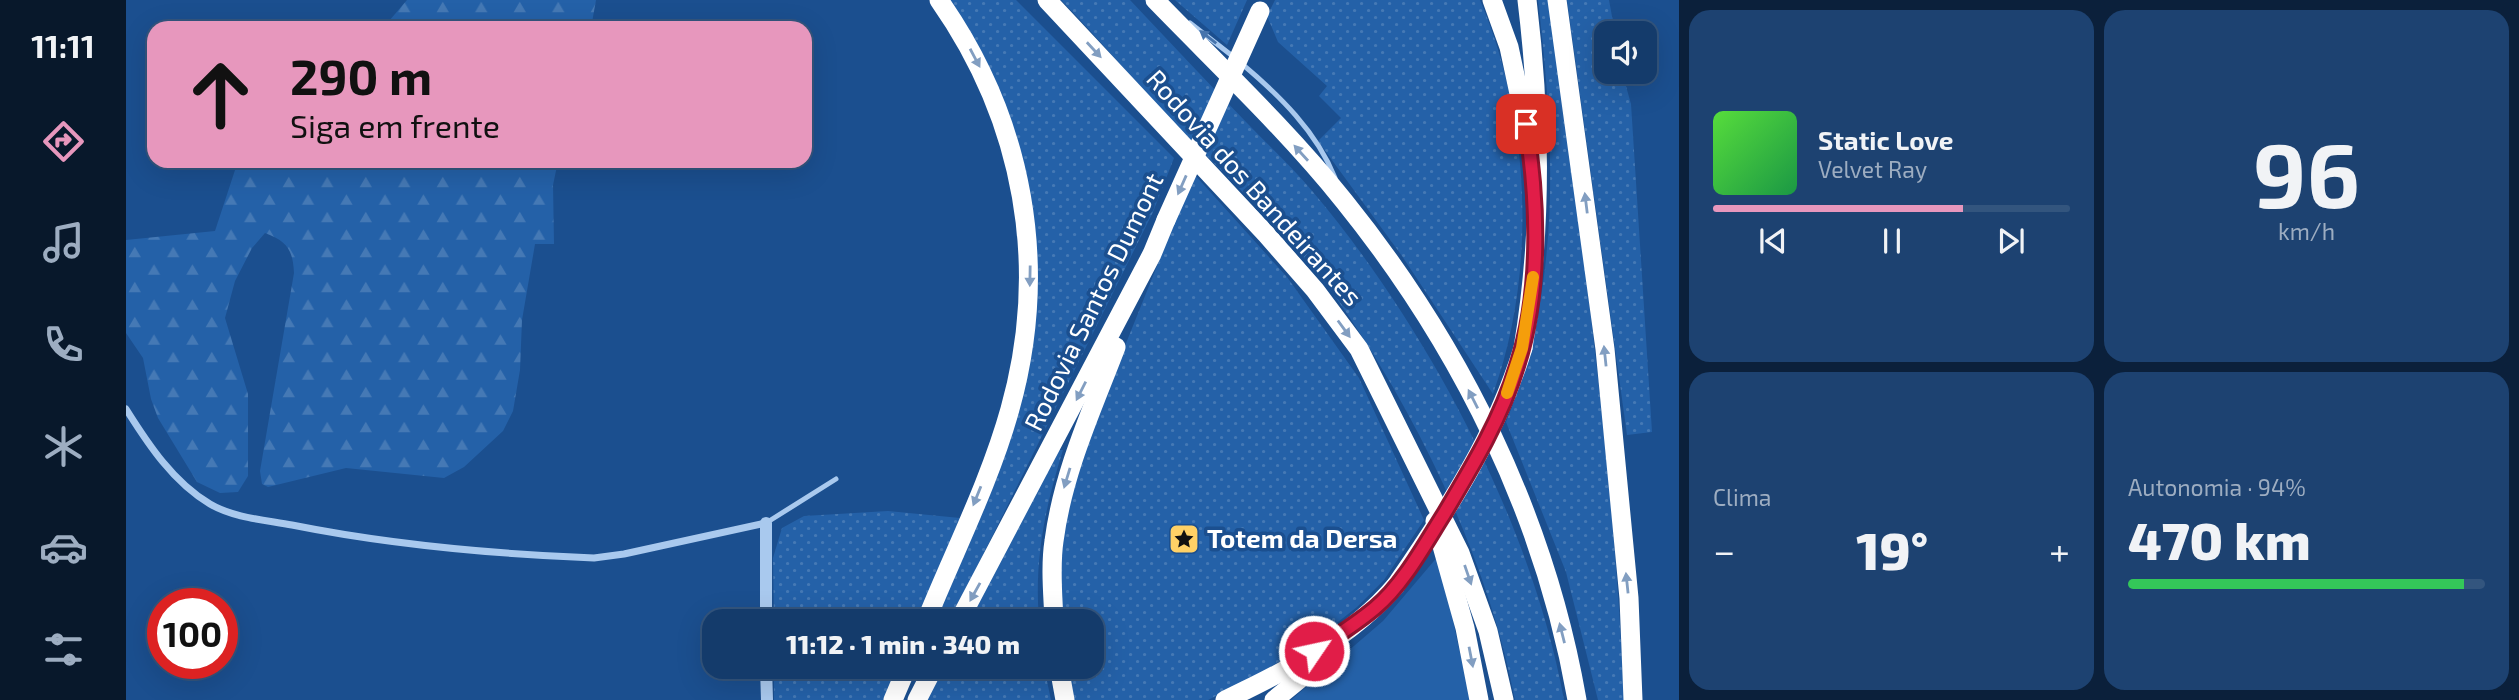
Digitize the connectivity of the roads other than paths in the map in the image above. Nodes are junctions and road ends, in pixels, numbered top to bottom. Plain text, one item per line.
1 (939, 0) edge
2 (1047, 0) edge
3 (1492, 0) edge
4 (1527, 0) edge
5 (1557, 0) edge
6 (1156, 1) edge
7 (1263, 6) edge
8 (1536, 212) junction
9 (1152, 254) junction
10 (126, 409) edge
11 (1422, 472) junction
12 (836, 479) dead end
13 (766, 523) junction
14 (1377, 607) junction
15 (766, 609) edge
16 (931, 609) edge
17 (965, 609) edge
18 (1054, 609) edge
19 (766, 679) edge
20 (902, 679) edge
21 (928, 679) edge
22 (1061, 679) edge
23 (766, 700) edge
24 (893, 700) edge
25 (917, 700) edge
26 (1065, 700) edge
27 (1225, 700) edge
28 (1274, 700) edge
29 (1479, 700) edge
30 (1504, 700) edge
31 (1577, 700) edge
32 (1633, 700) edge

1 -> 16 highway
2 -> 11 highway, Rodovia dos Bandeirantes
3 - 8 highway
4 - 8 highway
32 -> 5 highway
31 -> 6 highway, Rodovia dos Bandeirantes
7 -> 9 highway, Rodovia Santos Dumont, bridge
8 - 14 highway, bridge
9 -> 17 highway, Rodovia Santos Dumont
9 -> 18 highway
10 - 13 street
11 -> 29 highway
11 -> 30 highway, Rodovia dos Bandeirantes
12 - 13 lane
13 - 15 street
14 - 27 highway
14 - 28 highway
19 - 23 street
20 - 24 highway
21 - 25 highway
22 - 26 highway

